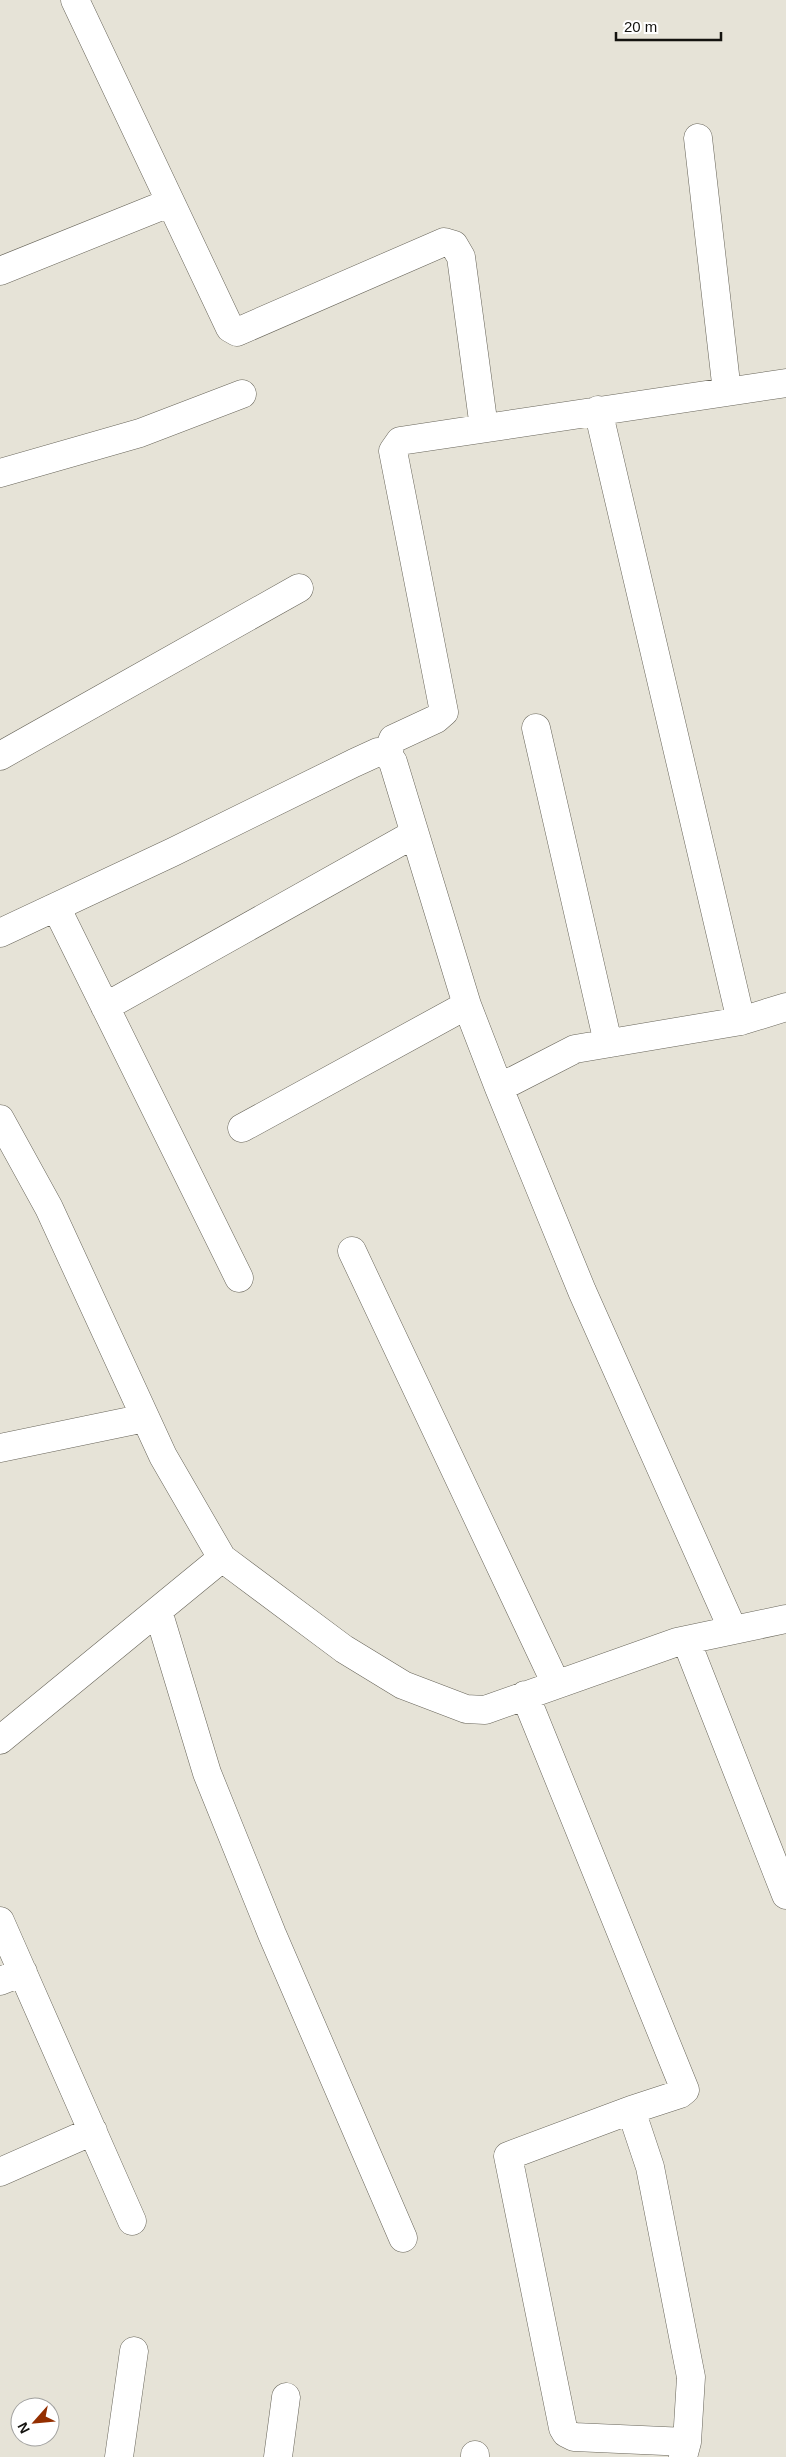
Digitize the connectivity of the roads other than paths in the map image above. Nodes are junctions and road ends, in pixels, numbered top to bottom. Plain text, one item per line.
1 (75, 0) edge
2 (698, 138) dead end
3 (169, 202) junction
4 (0, 272) edge
5 (786, 383) edge
6 (727, 392) junction
7 (242, 394) dead end
8 (598, 410) junction
9 (484, 428) junction
10 (0, 474) edge
11 (299, 588) dead end
12 (536, 728) dead end
13 (387, 754) junction
14 (0, 756) edge
15 (414, 834) junction
16 (56, 907) junction
17 (0, 933) edge
18 (467, 1005) junction
19 (105, 1007) junction
20 (786, 1007) edge
21 (740, 1021) junction
22 (608, 1043) junction
23 (499, 1088) junction
24 (0, 1119) edge
25 (242, 1128) dead end
26 (352, 1251) dead end
27 (239, 1278) dead end
28 (145, 1418) junction
29 (0, 1448) edge
30 (222, 1558) junction
31 (158, 1611) junction
32 (786, 1619) edge
33 (732, 1630) junction
34 (686, 1640) junction
35 (556, 1684) junction
36 (526, 1695) junction
37 (0, 1740) edge
38 (786, 1895) edge
39 (0, 1921) edge
40 (11, 1976) edge
41 (631, 2110) junction
42 (93, 2132) junction
43 (0, 2172) edge
44 (132, 2221) dead end
45 (403, 2238) dead end
46 (134, 2350) dead end
47 (286, 2396) dead end
48 (685, 2449) edge
49 (119, 2457) edge
50 (278, 2457) edge

1 - 3 street
2 - 6 street
3 - 4 street
3 - 9 street
5 - 6 street
6 - 8 street
7 - 10 street
8 - 9 street
8 - 21 street
9 - 13 street
11 - 14 street
12 - 22 street
13 - 15 street
13 - 16 street
15 - 18 street
15 - 19 street
16 - 17 street
16 - 19 street
18 - 23 street
18 - 25 street
19 - 27 street
20 - 21 street
21 - 22 street
22 - 23 street
23 - 33 street
24 - 28 street
26 - 35 street
28 - 29 street
28 - 30 street
30 - 31 street
30 - 36 street
31 - 37 street
31 - 45 street
32 - 33 street
33 - 34 street
34 - 35 street
34 - 38 street
35 - 36 street
36 - 41 street
39 - 40 street
40 - 42 street
41 - 48 street
41 - 48 street
42 - 43 street
42 - 44 street
46 - 49 street
47 - 50 street

